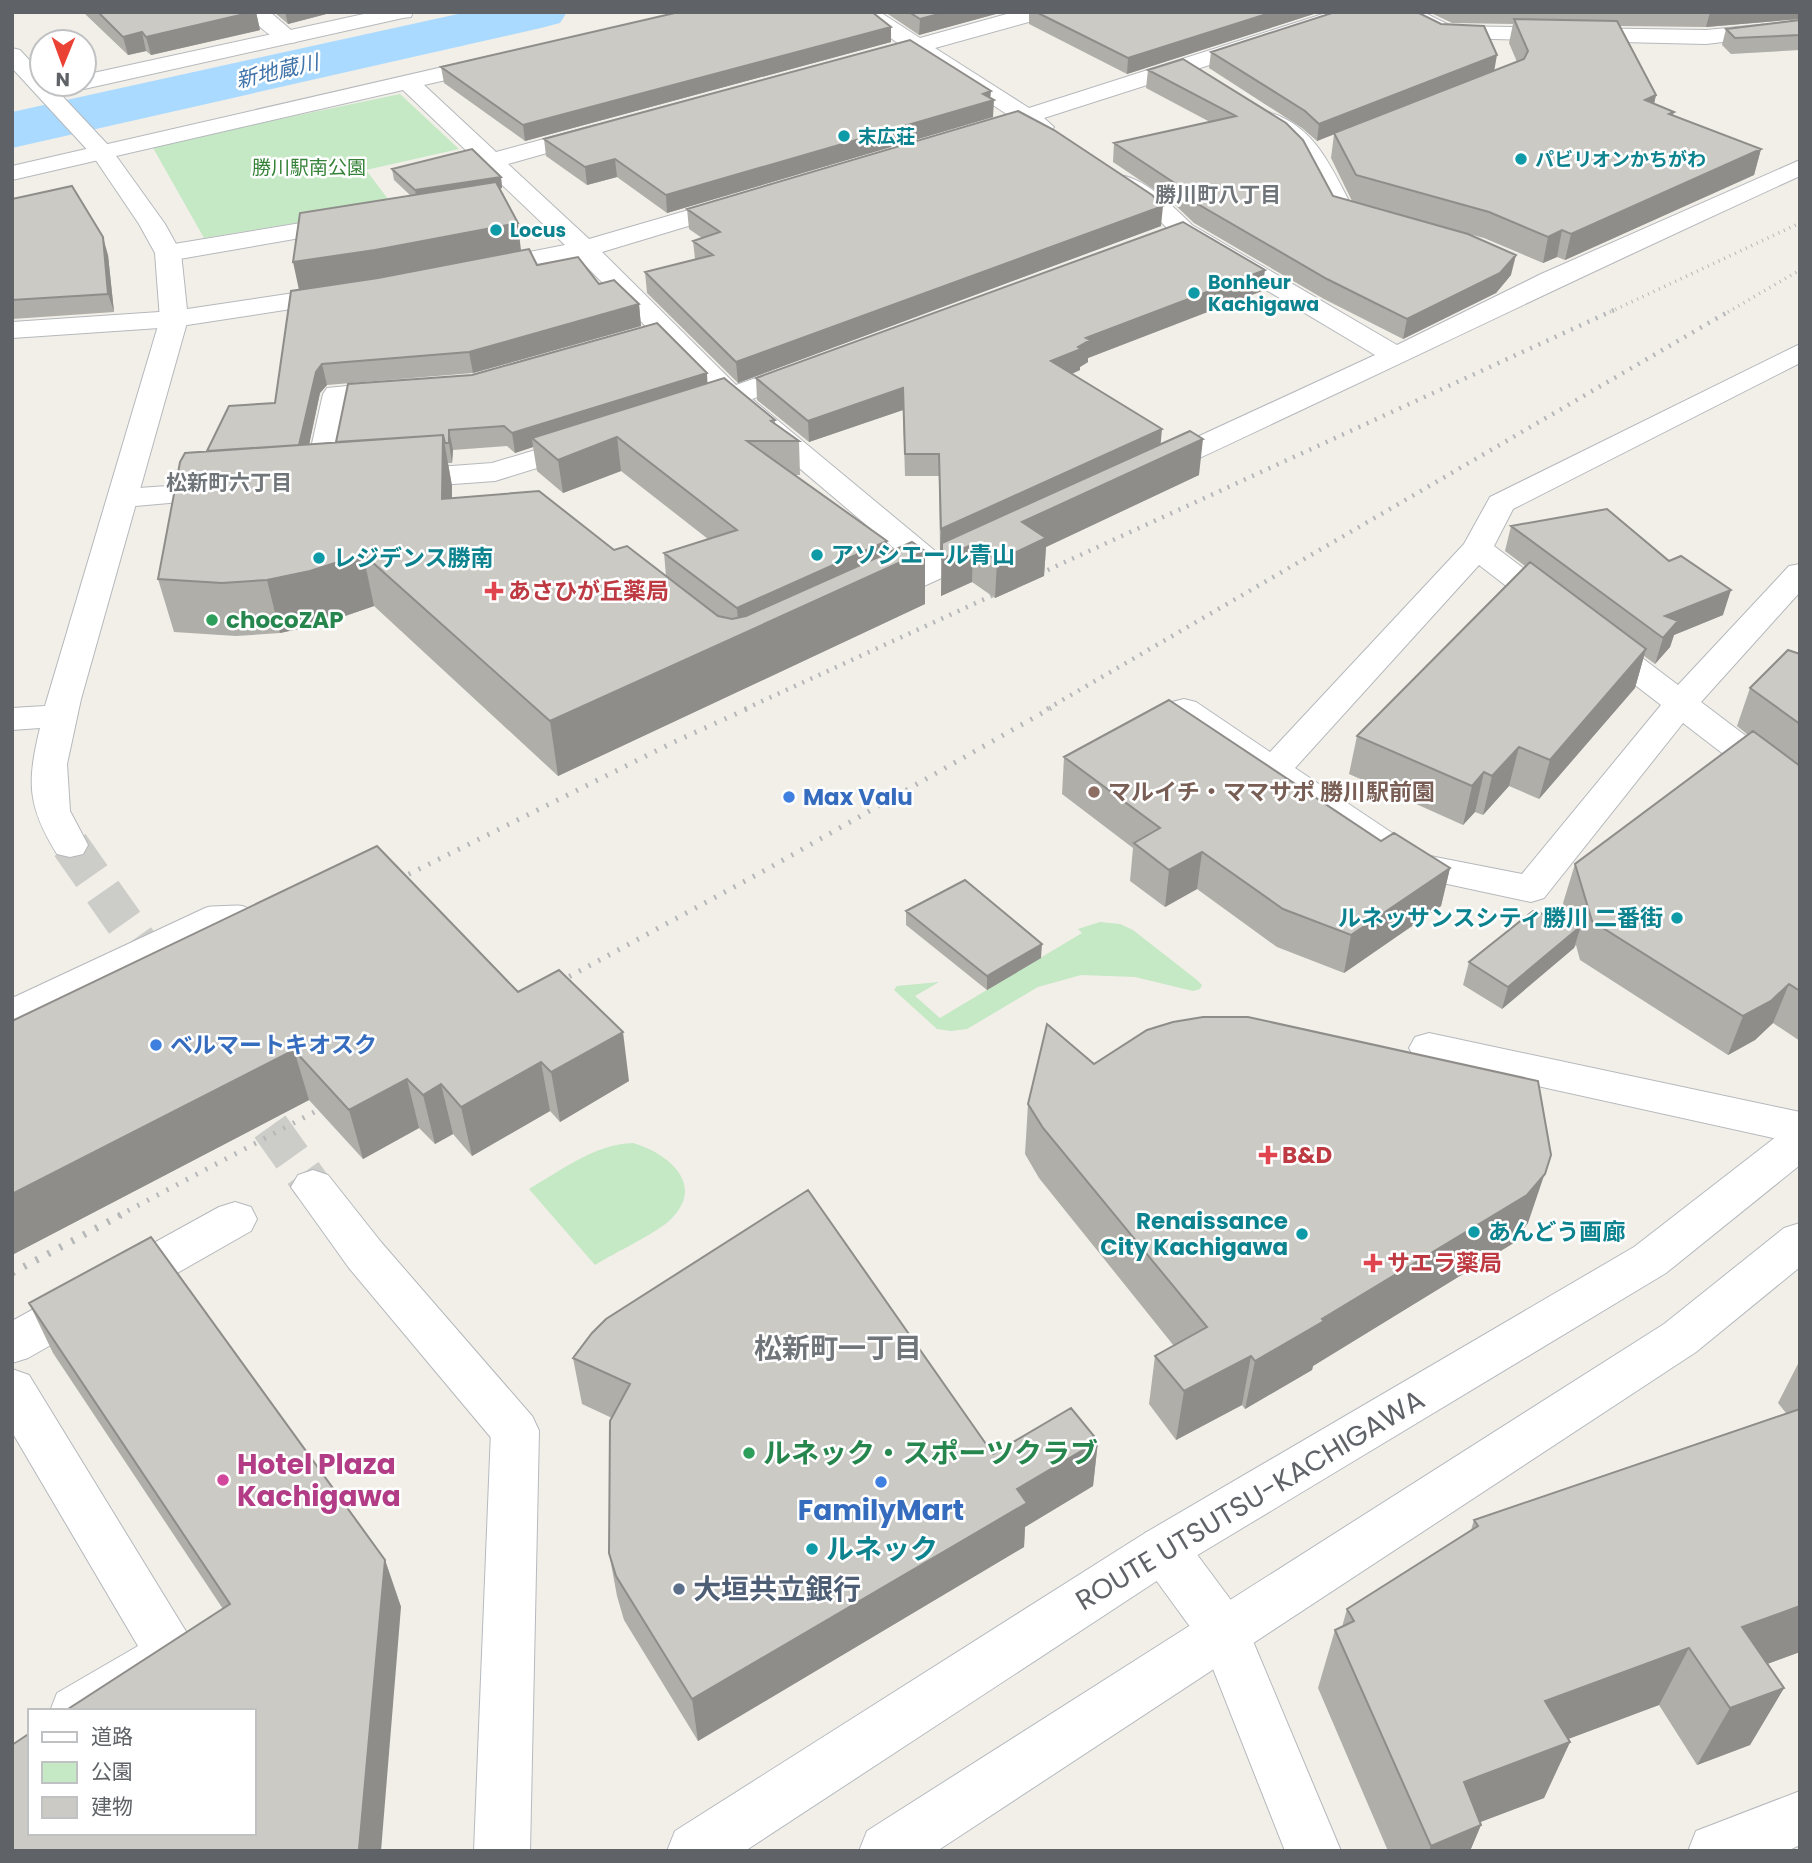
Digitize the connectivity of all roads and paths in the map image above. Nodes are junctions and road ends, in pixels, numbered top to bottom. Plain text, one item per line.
1 (257, 12) edge
2 (403, 12) edge
3 (865, 12) edge
4 (1039, 12) edge
5 (1351, 12) edge
6 (1406, 12) edge
7 (1768, 12) edge
8 (1796, 29) edge
9 (1491, 32) junction
10 (288, 37) junction
11 (918, 46) junction
12 (1501, 54) dead end
13 (12, 55) edge
14 (878, 56) edge
15 (517, 57) edge
16 (1185, 66) junction
17 (28, 78) edge
18 (98, 79) edge
19 (1207, 80) edge
20 (408, 82) junction
21 (44, 98) edge
22 (1250, 108) edge
23 (1027, 117) junction
24 (611, 128) edge
25 (1060, 140) edge
26 (949, 141) edge
27 (1338, 145) edge
28 (100, 151) junction
29 (1313, 155) junction
30 (490, 161) junction
31 (1800, 167) edge
32 (1105, 170) edge
33 (12, 173) edge
34 (526, 195) junction
35 (766, 195) edge
36 (499, 199) edge
37 (375, 219) edge
38 (1394, 223) edge
39 (584, 249) junction
40 (168, 253) junction
41 (1525, 268) dead end
42 (462, 273) edge
43 (1550, 280) junction
44 (367, 291) edge
45 (174, 318) junction
46 (12, 330) edge
47 (1800, 352) edge
48 (1396, 356) junction
49 (835, 359) edge
50 (420, 388) edge
51 (732, 397) junction
52 (666, 418) edge
53 (614, 435) edge
54 (1135, 477) edge
55 (253, 489) edge
56 (124, 498) junction
57 (1012, 534) edge
58 (1477, 548) junction
59 (937, 568) junction
60 (1800, 573) edge
61 (849, 608) edge
62 (1680, 704) junction
63 (1184, 710) edge
64 (61, 716) junction
65 (12, 719) edge
66 (1274, 769) junction
67 (1800, 795) edge
68 (70, 845) tunnel mouth
69 (243, 930) edge
70 (17, 1015) edge
71 (1429, 1048) dead end
72 (1800, 1128) edge
73 (1800, 1141) edge
74 (313, 1187) tunnel mouth
75 (235, 1219) dead end
76 (1800, 1241) edge
77 (12, 1344) edge
78 (12, 1389) edge
79 (1163, 1549) junction
80 (1224, 1632) junction
81 (79, 1709) edge
82 (1800, 1818) edge
83 (502, 1851) edge
84 (695, 1851) edge
85 (887, 1851) edge
86 (1313, 1851) edge
87 (1716, 1851) edge

1 - 10 street
2 - 10 street
3 - 11 street
4 - 11 street
5 - 16 street
6 - 9 street
7 - 8 street
8 - 9 street
9 - 12 street
10 - 18 street
11 - 14 street
11 - 23 street
13 - 17 street
15 - 20 street
16 - 19 street
16 - 23 street
20 - 28 street
20 - 30 street
21 - 28 street
22 - 29 street
23 - 25 street
23 - 26 street
24 - 30 street
27 - 29 street
28 - 33 street
28 - 40 street
29 - 38 street
30 - 34 street
31 - 43 street
32 - 48 street
34 - 36 street
34 - 39 street
35 - 39 street
37 - 40 street
39 - 42 street
39 - 51 street
40 - 45 street
41 - 43 street
43 - 48 street
44 - 45 street
45 - 46 street
45 - 56 street
47 - 58 street
48 - 54 street
49 - 51 street
50 - 53 street
51 - 52 street
51 - 59 street
55 - 56 street
56 - 64 street
57 - 59 street
58 - 62 street
58 - 66 street
59 - 61 street
60 - 62 street
62 - 66 street
62 - 67 street
63 - 66 street
64 - 65 street
64 - 68 street
69 - 70 street, bridge
71 - 72 street
73 - 79 street, ROUTE UTSUTSU-KACHIGAWA
74 - 83 street
75 - 77 street
76 - 80 street
78 - 81 street
79 - 80 street
79 - 84 street, ROUTE UTSUTSU-KACHIGAWA
80 - 85 street
80 - 86 street
82 - 87 street

